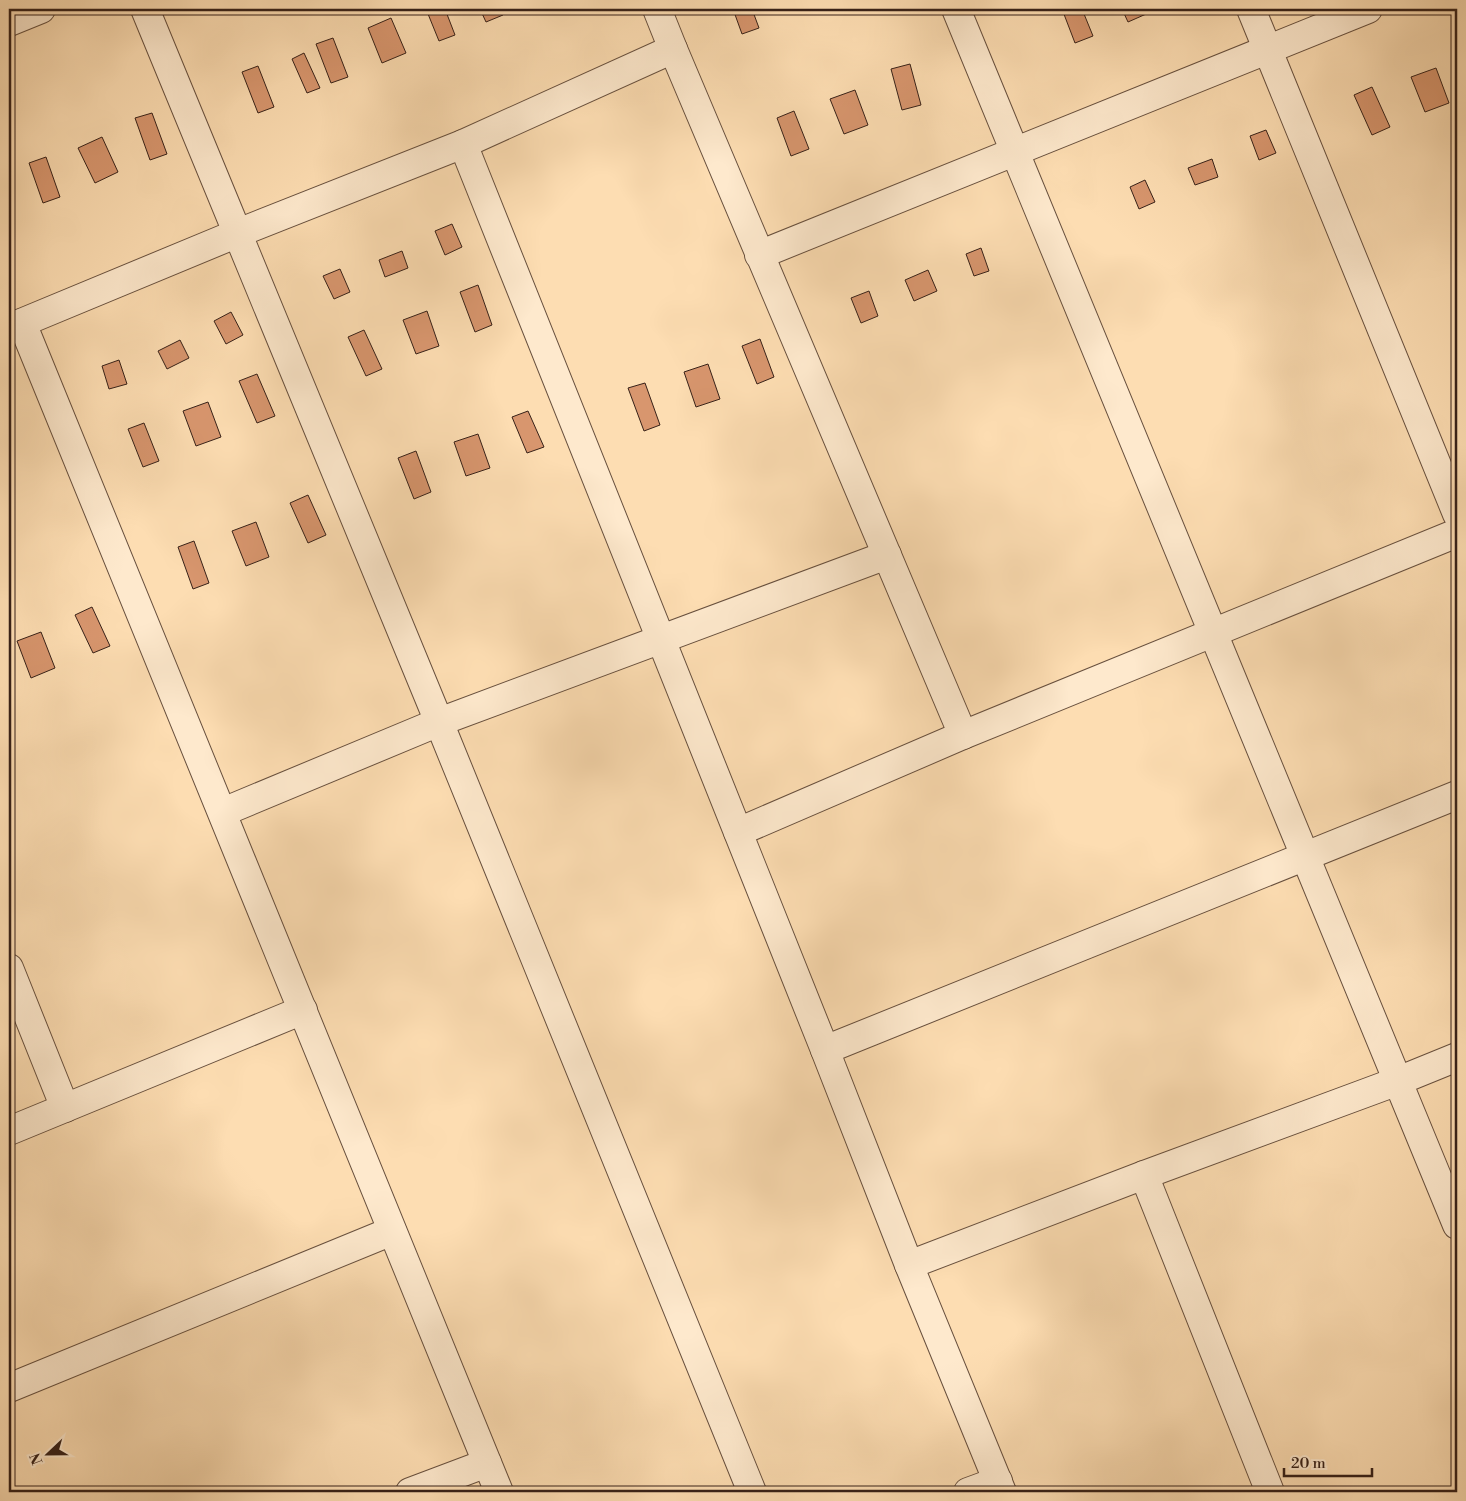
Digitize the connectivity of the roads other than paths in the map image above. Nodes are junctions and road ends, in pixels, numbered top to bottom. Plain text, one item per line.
1 (41, 9) edge
2 (145, 9) edge
3 (657, 9) edge
4 (956, 9) edge
5 (1251, 9) edge
6 (1368, 9) edge
7 (9, 22) edge
8 (672, 49) junction
9 (1266, 50) junction
10 (463, 144) junction
11 (1015, 151) junction
12 (238, 233) junction
13 (759, 255) junction
14 (16, 325) edge
15 (1457, 514) edge
16 (1457, 532) edge
17 (887, 555) junction
18 (1214, 633) junction
19 (661, 638) junction
20 (439, 722) junction
21 (963, 735) junction
22 (1457, 795) edge
23 (223, 812) junction
24 (738, 832) junction
25 (1306, 856) junction
26 (9, 968) edge
27 (303, 1010) junction
28 (825, 1050) junction
29 (1457, 1057) edge
30 (1398, 1081) junction
31 (65, 1108) junction
32 (9, 1131) edge
33 (1144, 1175) junction
34 (1457, 1225) edge
35 (392, 1231) junction
36 (909, 1265) junction
37 (9, 1388) edge
38 (487, 1463) junction
39 (1000, 1487) edge
40 (410, 1492) edge
41 (498, 1492) edge
42 (752, 1492) edge
43 (968, 1492) edge
44 (1270, 1492) edge

1 - 7 street
2 - 12 street
3 - 8 street
4 - 11 street
5 - 9 street
6 - 9 street
8 - 10 street
8 - 13 street
9 - 11 street
9 - 15 street
10 - 12 street
10 - 19 street
11 - 13 street
11 - 18 street
12 - 14 street
12 - 20 street
13 - 17 street
14 - 23 street
16 - 18 street
17 - 19 street
17 - 21 street
18 - 21 street
18 - 25 street
19 - 20 street
19 - 24 street
20 - 23 street
20 - 42 street
21 - 24 street
22 - 25 street
23 - 27 street
24 - 28 street
25 - 28 street
25 - 30 street
26 - 31 street
27 - 31 street
27 - 35 street
28 - 36 street
29 - 30 street
30 - 33 street
30 - 34 street
31 - 32 street
33 - 36 street
33 - 44 street
35 - 37 street
35 - 38 street
36 - 39 street
38 - 40 street
38 - 41 street
39 - 43 street

